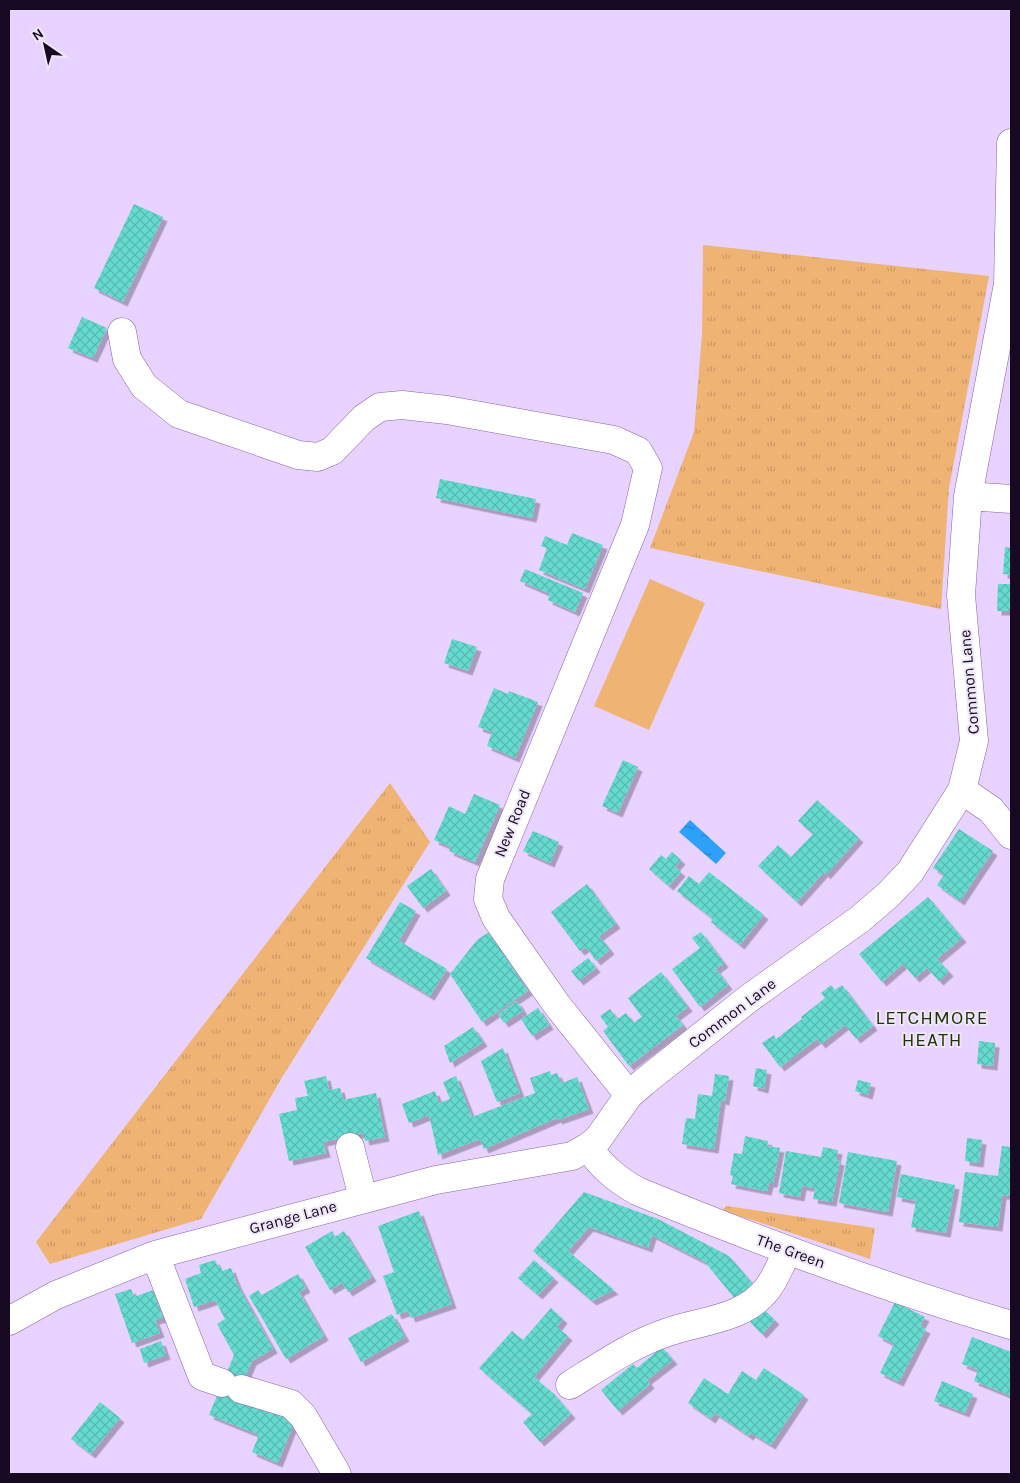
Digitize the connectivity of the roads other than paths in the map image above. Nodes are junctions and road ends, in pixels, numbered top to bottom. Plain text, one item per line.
1 (1011, 143) edge
2 (122, 332) dead end
3 (968, 496) junction
4 (1011, 499) edge
5 (962, 790) junction
6 (1011, 835) edge
7 (629, 1095) junction
8 (350, 1147) dead end
9 (588, 1147) junction
10 (363, 1198) junction
11 (788, 1251) junction
12 (156, 1254) junction
13 (9, 1321) edge
14 (1011, 1326) edge
15 (570, 1385) dead end
16 (337, 1474) edge

1 - 3 street, Common Lane
2 - 7 street, New Road
3 - 4 street
3 - 5 street, Common Lane
5 - 6 street
5 - 7 street, Common Lane
7 - 9 street, Common Lane
8 - 10 street
9 - 10 street, Grange Lane
9 - 11 street, The Green
10 - 12 street, Grange Lane
11 - 14 street, The Green
11 - 15 street
12 - 13 street, Grange Lane
12 - 16 street

